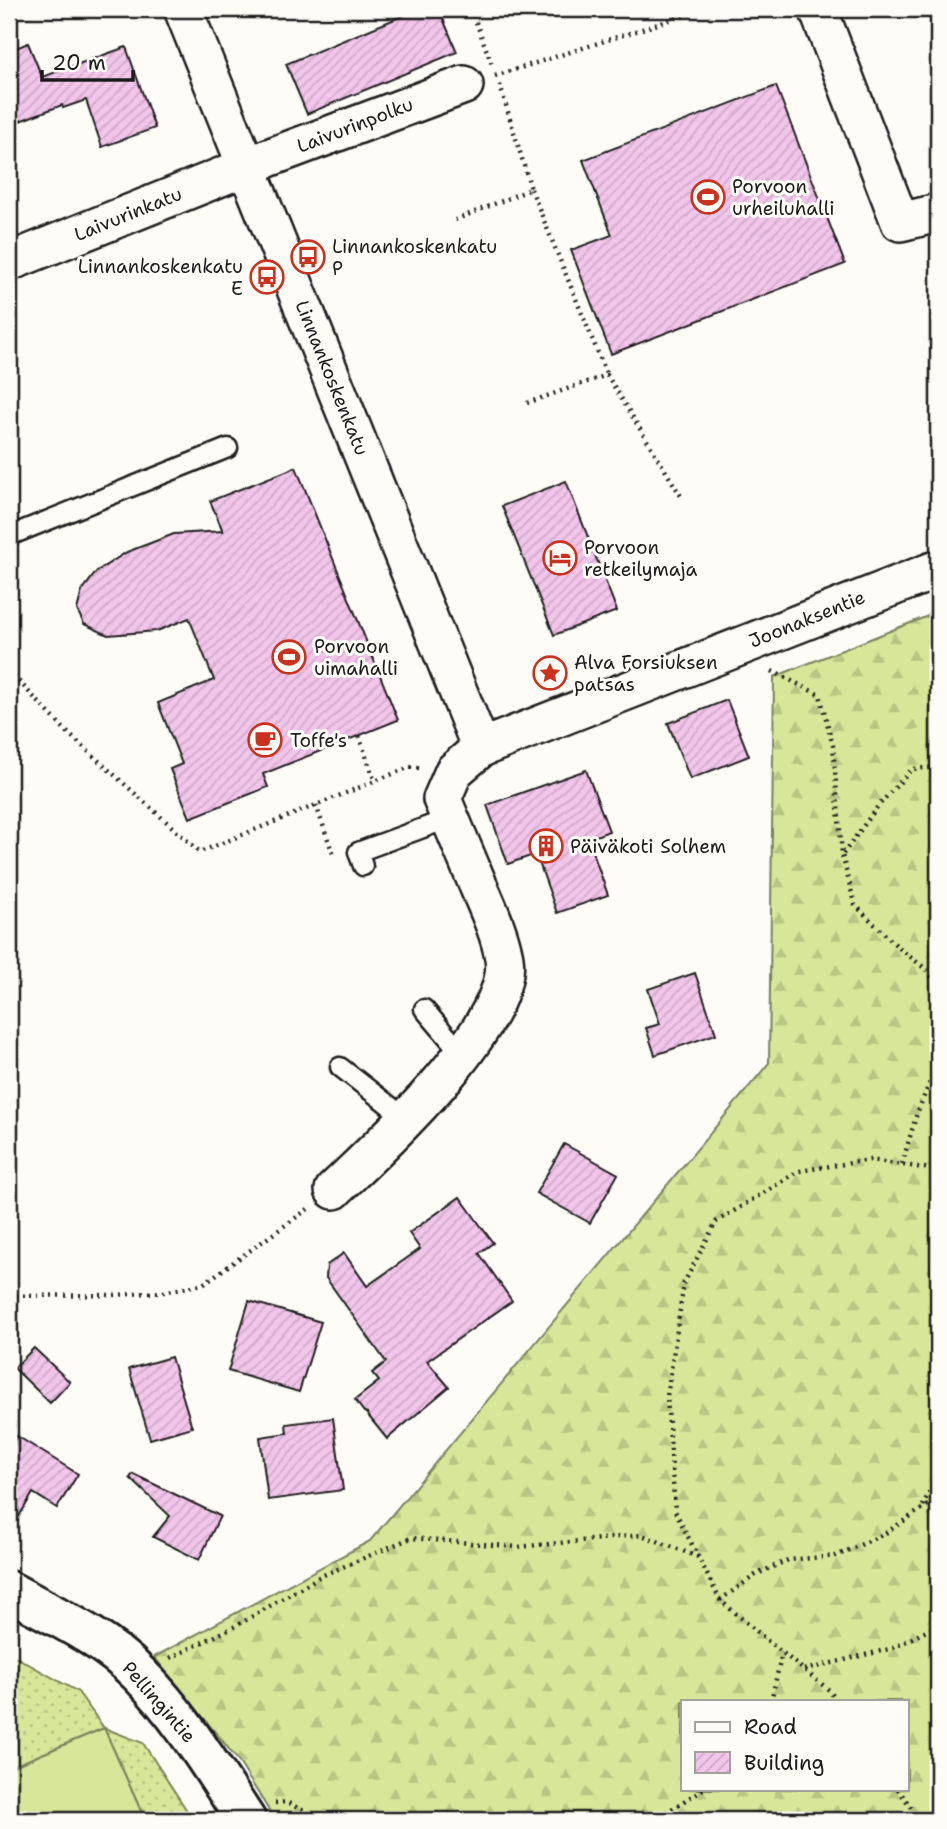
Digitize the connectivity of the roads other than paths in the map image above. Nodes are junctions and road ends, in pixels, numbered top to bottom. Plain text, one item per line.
1 (183, 9) edge
2 (818, 9) edge
3 (480, 80) road end
4 (247, 167) junction
5 (938, 213) edge
6 (9, 262) edge
7 (228, 447) dead end
8 (9, 536) edge
9 (938, 569) edge
10 (481, 748) junction
11 (450, 818) junction
12 (363, 866) dead end
13 (424, 1009) dead end
14 (462, 1054) junction
15 (340, 1067) dead end
16 (408, 1120) junction
17 (334, 1190) dead end
18 (9, 1591) edge
19 (242, 1814) edge

1 - 4 street, Linnankoskenkatu
2 - 5 street
3 - 4 street, Laivurinpolku
4 - 6 street, Laivurinkatu
4 - 10 street, Linnankoskenkatu
7 - 8 lane
9 - 10 street, Joonaksentie
10 - 11 street, Joonaksentie
11 - 12 lane
11 - 14 street
13 - 14 lane
14 - 16 street
15 - 16 lane
16 - 17 street
18 - 19 street, Pellingintie

